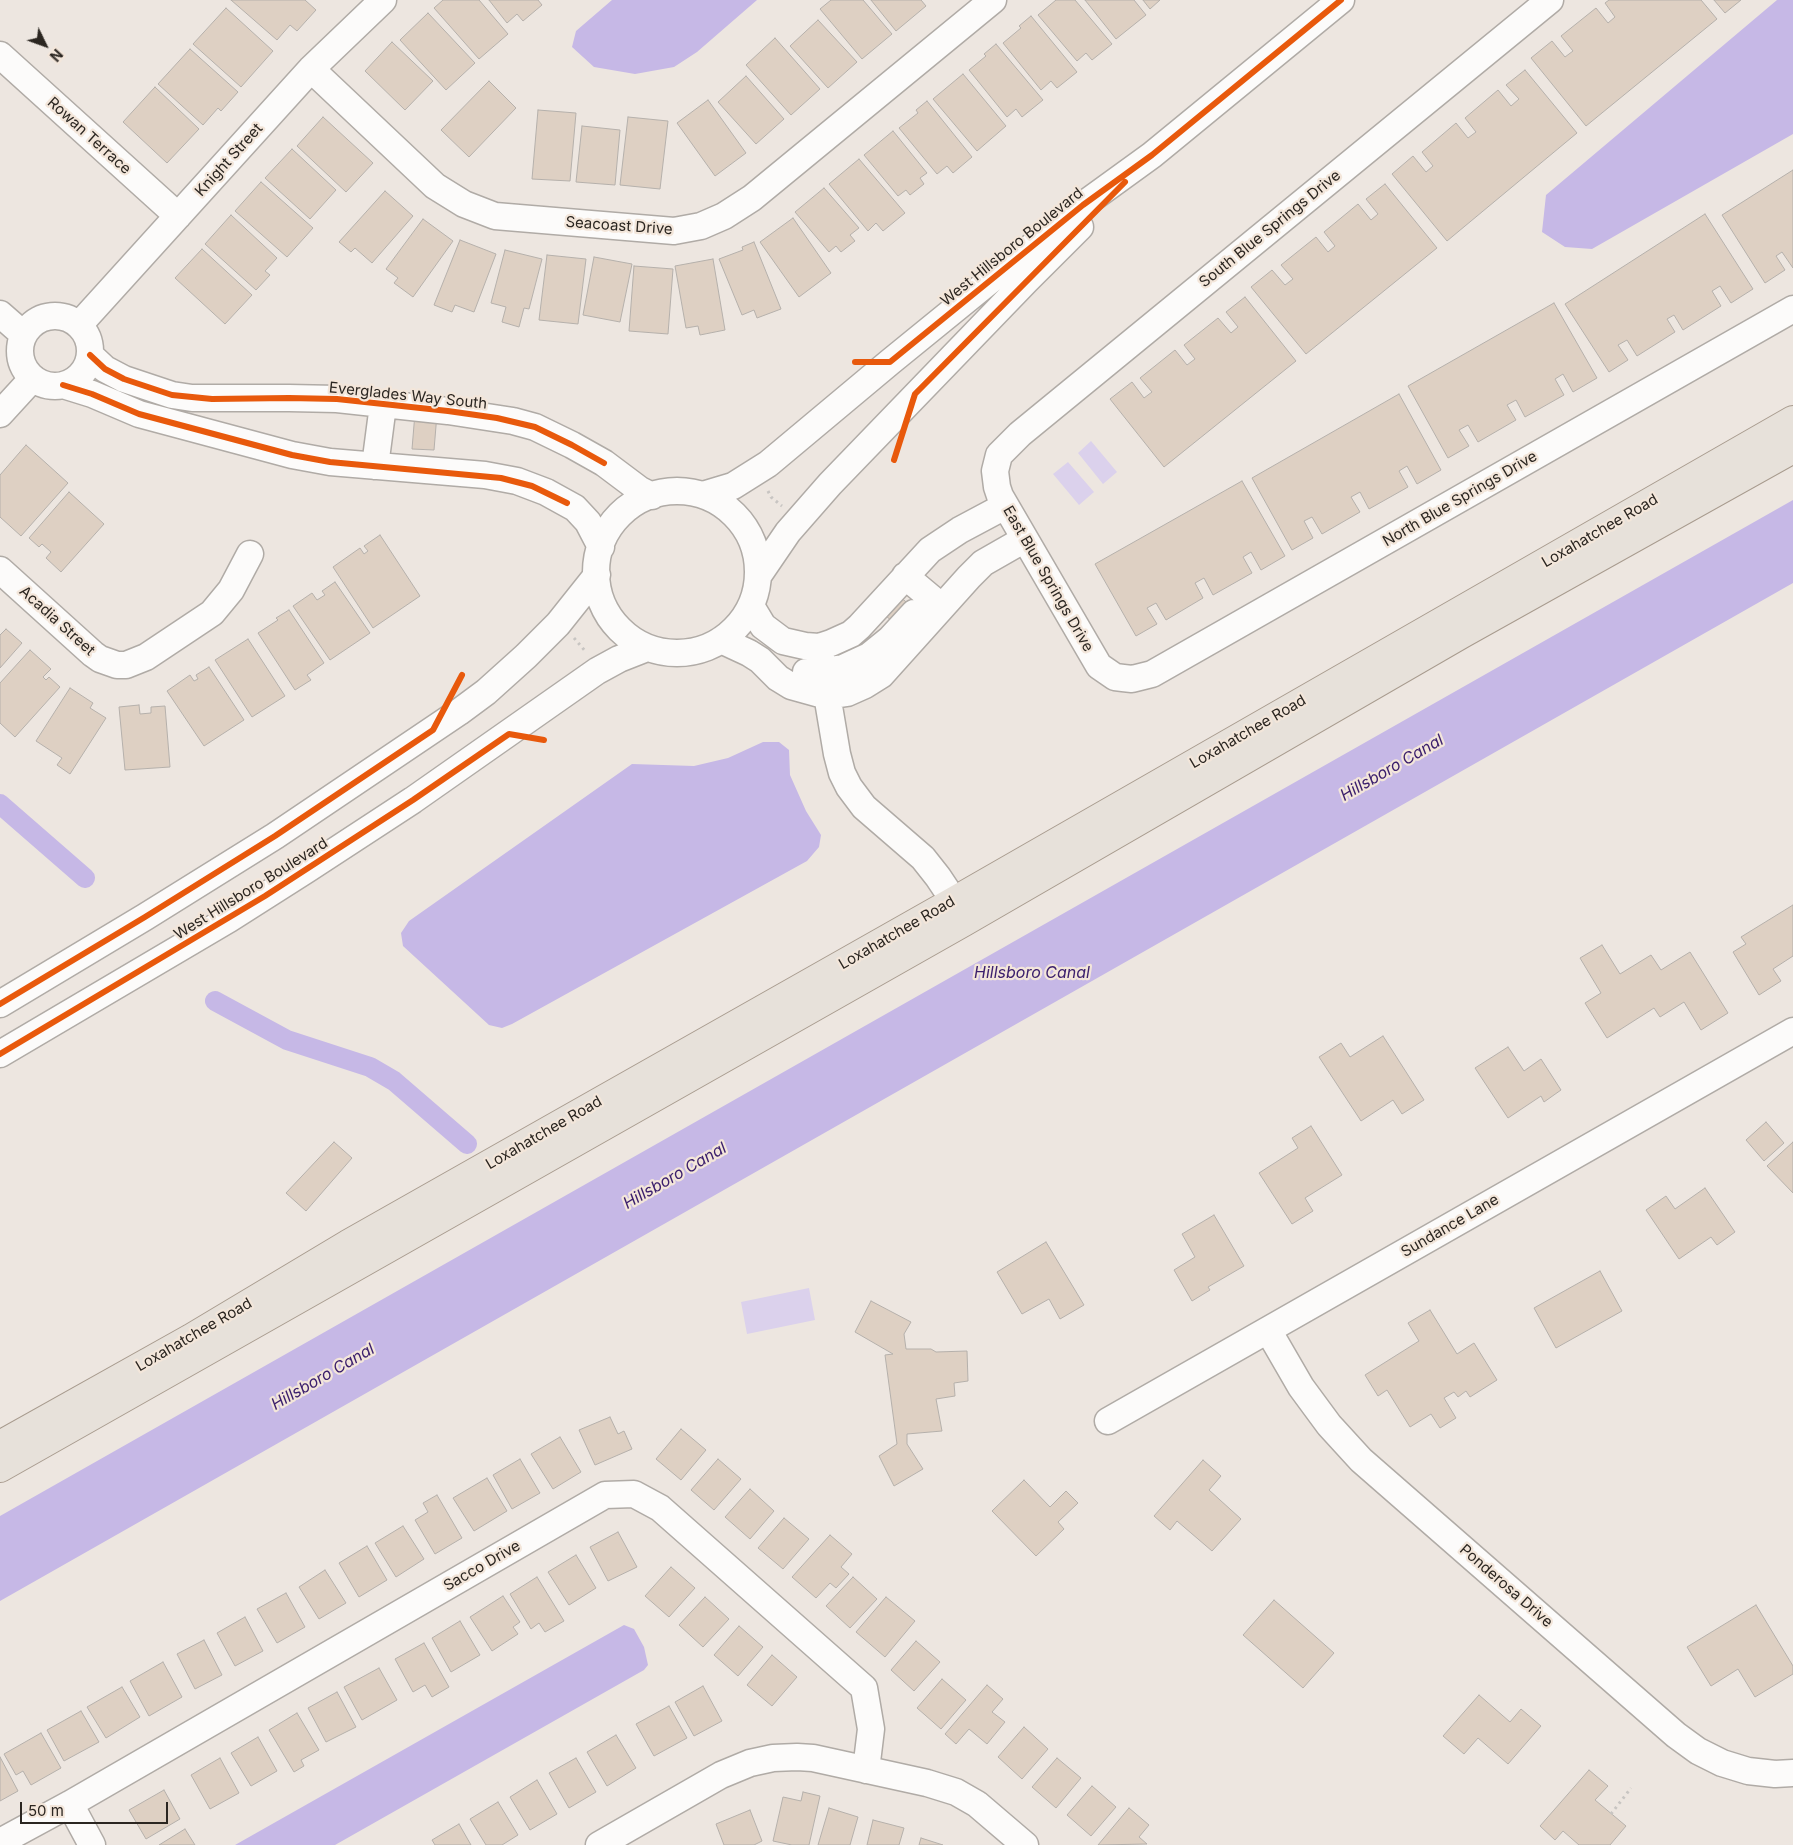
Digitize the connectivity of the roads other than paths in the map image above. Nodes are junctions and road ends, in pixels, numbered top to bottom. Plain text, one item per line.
1 (383, 0) edge
2 (993, 0) edge
3 (1341, 0) edge
4 (1550, 0) edge
5 (0, 55) edge
6 (311, 69) junction
7 (1152, 155) junction
8 (178, 216) junction
9 (1793, 309) edge
10 (0, 314) edge
11 (79, 325) junction
12 (24, 336) junction
13 (90, 355) junction
14 (33, 378) junction
15 (63, 386) junction
16 (383, 405) junction
17 (0, 414) edge
18 (1793, 420) edge
19 (1793, 450) edge
20 (996, 463) joint
21 (375, 466) junction
22 (652, 496) junction
23 (703, 496) junction
24 (1005, 506) junction
25 (1024, 539) junction
26 (601, 547) junction
27 (250, 554) dead end
28 (0, 570) edge
29 (597, 575) junction
30 (758, 576) junction
31 (905, 576) junction
32 (935, 601) junction
33 (752, 606) junction
34 (721, 640) junction
35 (648, 648) junction
36 (823, 671) junction
37 (1123, 678) joint
38 (954, 901) junction
39 (0, 1004) edge
40 (1793, 1031) edge
41 (0, 1054) edge
42 (1268, 1330) junction
43 (1108, 1421) dead end
44 (0, 1445) edge
45 (0, 1468) edge
46 (866, 1770) junction
47 (1793, 1773) edge
48 (70, 1804) junction
49 (0, 1842) edge
50 (92, 1845) edge
51 (599, 1845) edge
52 (1025, 1845) edge

1 - 6 street, Knight Street
2 - 6 street, Seacoast Drive
3 - 7 street, West Hillsboro Boulevard
4 - 20 street, South Blue Springs Drive
5 - 8 street, Rowan Terrace
6 - 8 street, Knight Street
7 - 23 street, West Hillsboro Boulevard
7 - 30 street, West Hillsboro Boulevard
8 - 11 street, Knight Street
9 - 37 street, North Blue Springs Drive
10 - 12 street
11 - 12 street
11 - 13 street
12 - 14 street
13 - 15 street
13 - 16 street, Everglades Way South
14 - 15 street
14 - 17 street
15 - 21 street
16 - 21 street
16 - 22 street, Everglades Way South
18 - 38 main road, Loxahatchee Road
19 - 45 main road, Loxahatchee Road
20 - 24 street, East Blue Springs Drive
21 - 26 street
22 - 23 street
22 - 26 street
23 - 30 street
24 - 25 street, East Blue Springs Drive
24 - 31 street
25 - 32 street
25 - 37 street, East Blue Springs Drive
26 - 29 street
27 - 28 street, Acadia Street
29 - 35 street
29 - 39 street
30 - 33 street
31 - 32 street
31 - 36 street
32 - 36 street
33 - 34 street
33 - 36 street
34 - 35 street
34 - 36 street
35 - 41 street, West Hillsboro Boulevard
36 - 38 street
38 - 44 main road, Loxahatchee Road
40 - 42 street, Sundance Lane
42 - 43 street, Sundance Lane
42 - 47 street, Ponderosa Drive
46 - 48 street, Sacco Drive
46 - 51 street
46 - 52 street
48 - 49 street, Sacco Drive
48 - 50 street

